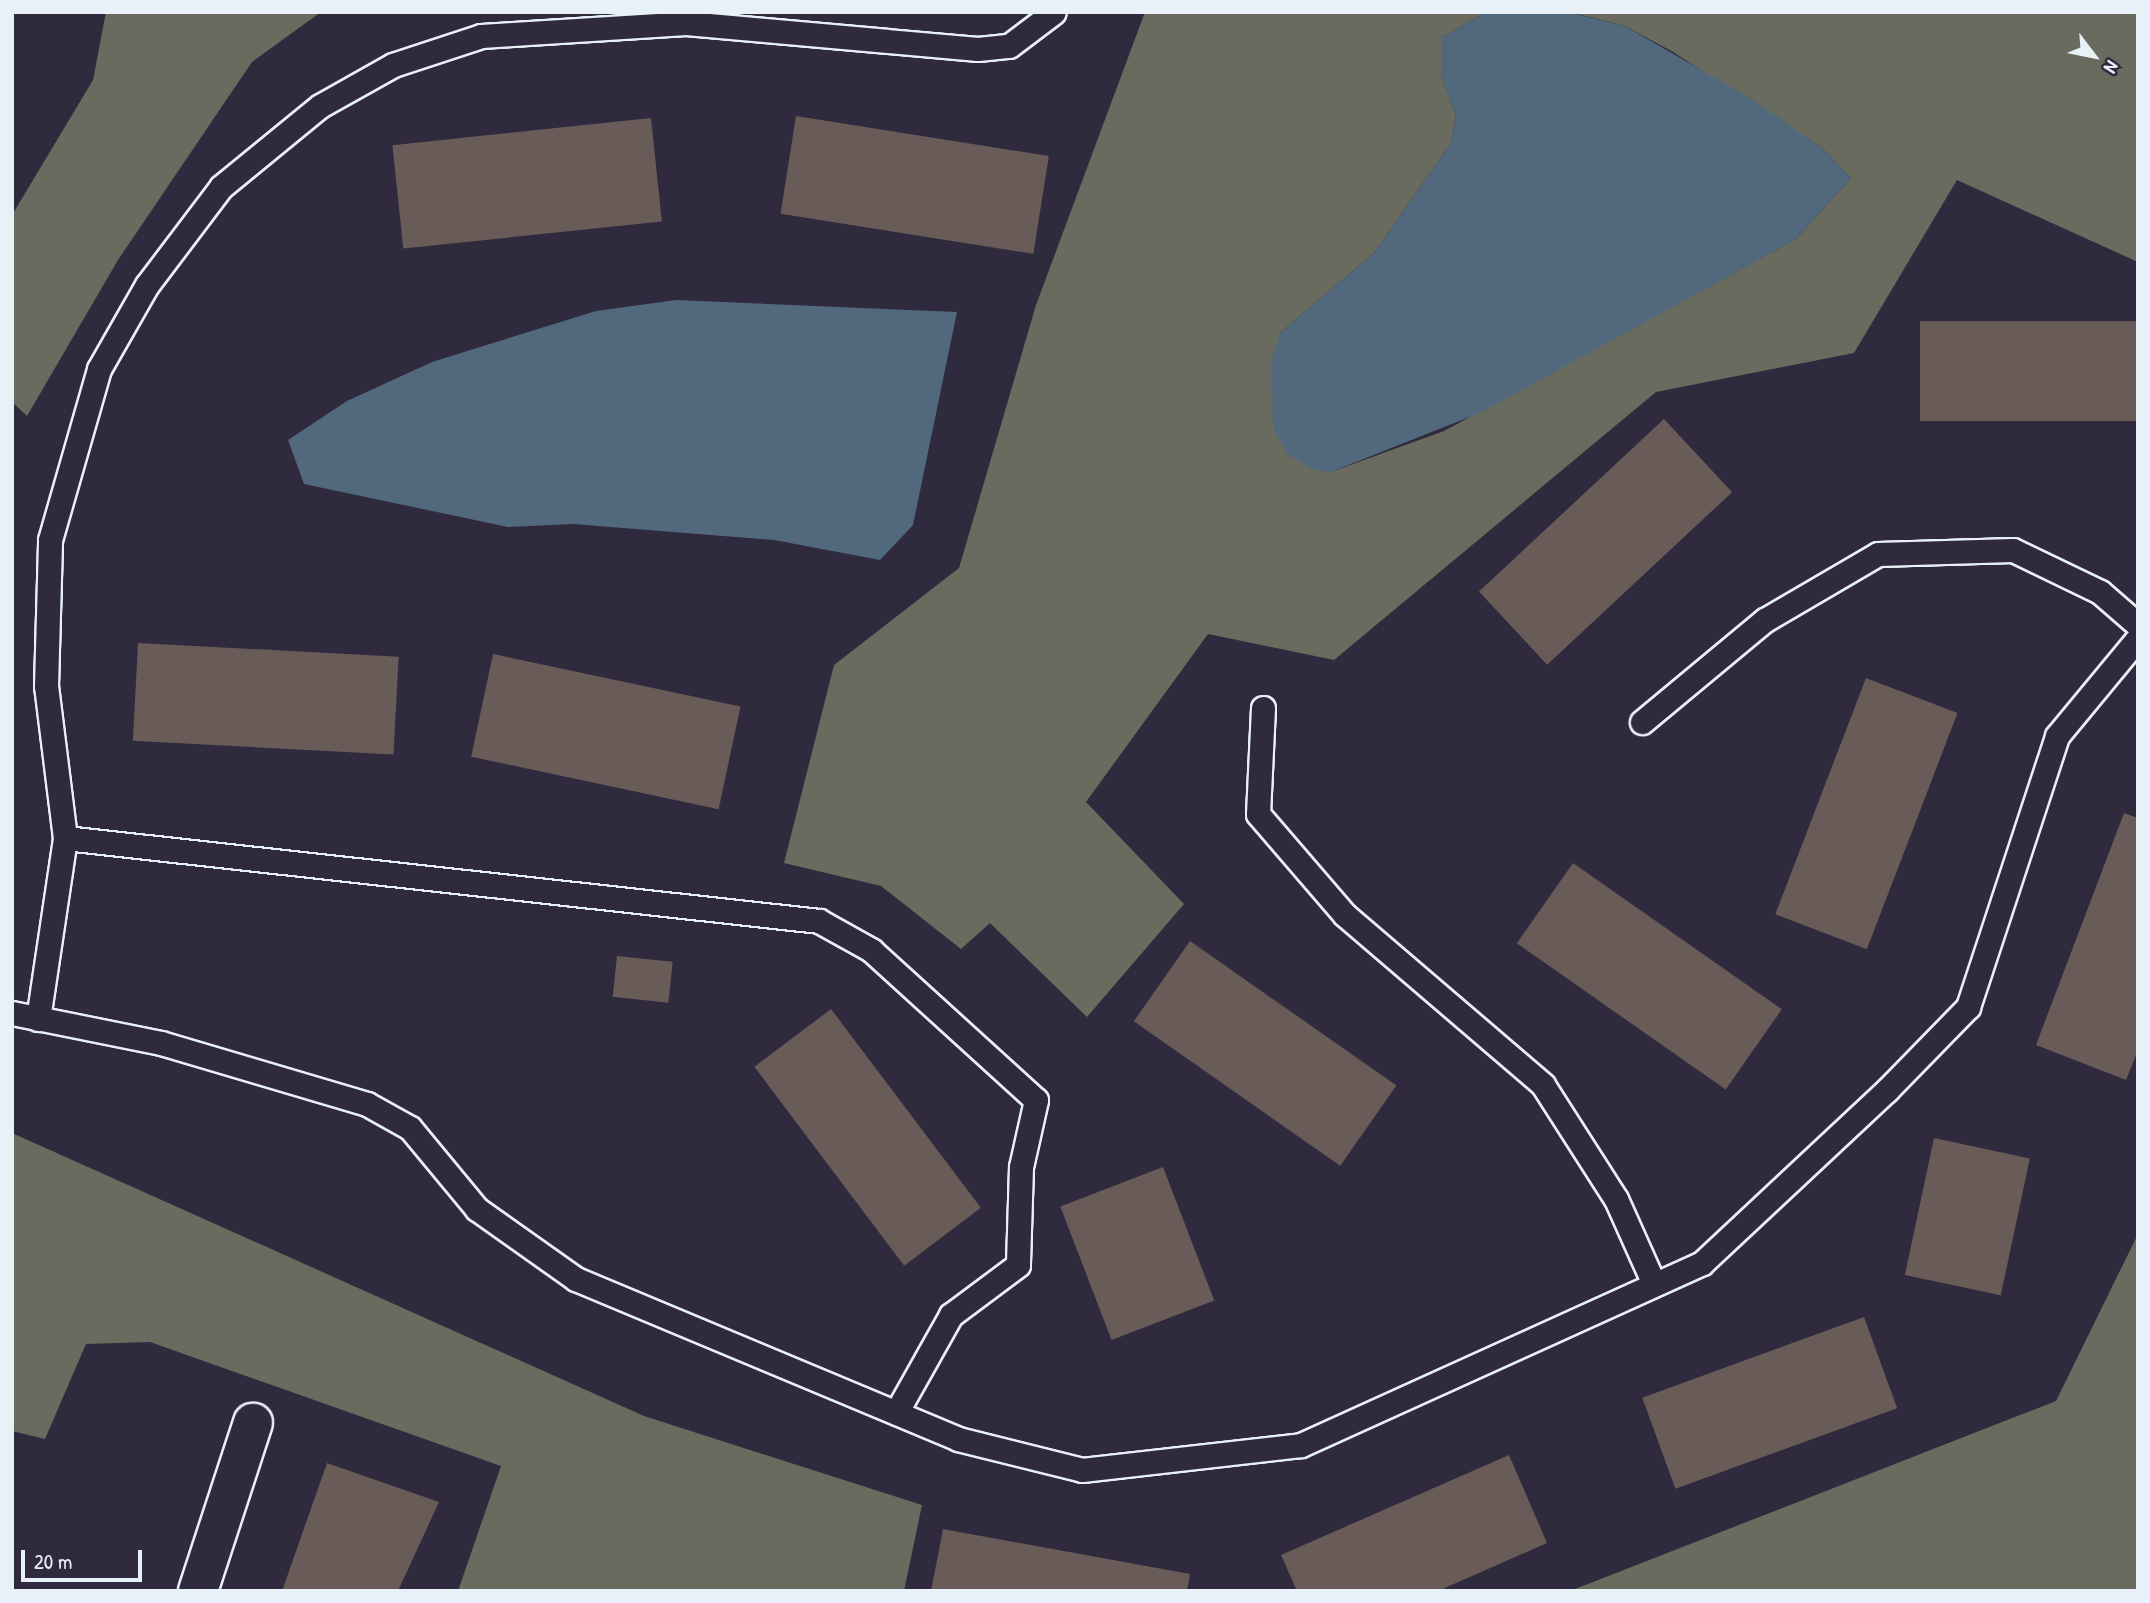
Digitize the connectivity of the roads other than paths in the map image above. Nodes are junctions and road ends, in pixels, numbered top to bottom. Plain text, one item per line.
1 (1054, 12) edge
2 (693, 18) edge
3 (2138, 625) edge
4 (2138, 638) edge
5 (1264, 708) dead end
6 (1642, 722) dead end
7 (65, 838) junction
8 (12, 1013) edge
9 (38, 1019) junction
10 (1654, 1284) junction
11 (896, 1413) junction
12 (253, 1423) dead end
13 (198, 1591) edge

1 - 2 lane
2 - 7 lane
3 - 6 lane
4 - 10 lane
5 - 10 lane
7 - 9 lane
7 - 11 lane
8 - 9 lane
9 - 11 lane
10 - 11 lane
12 - 13 street

